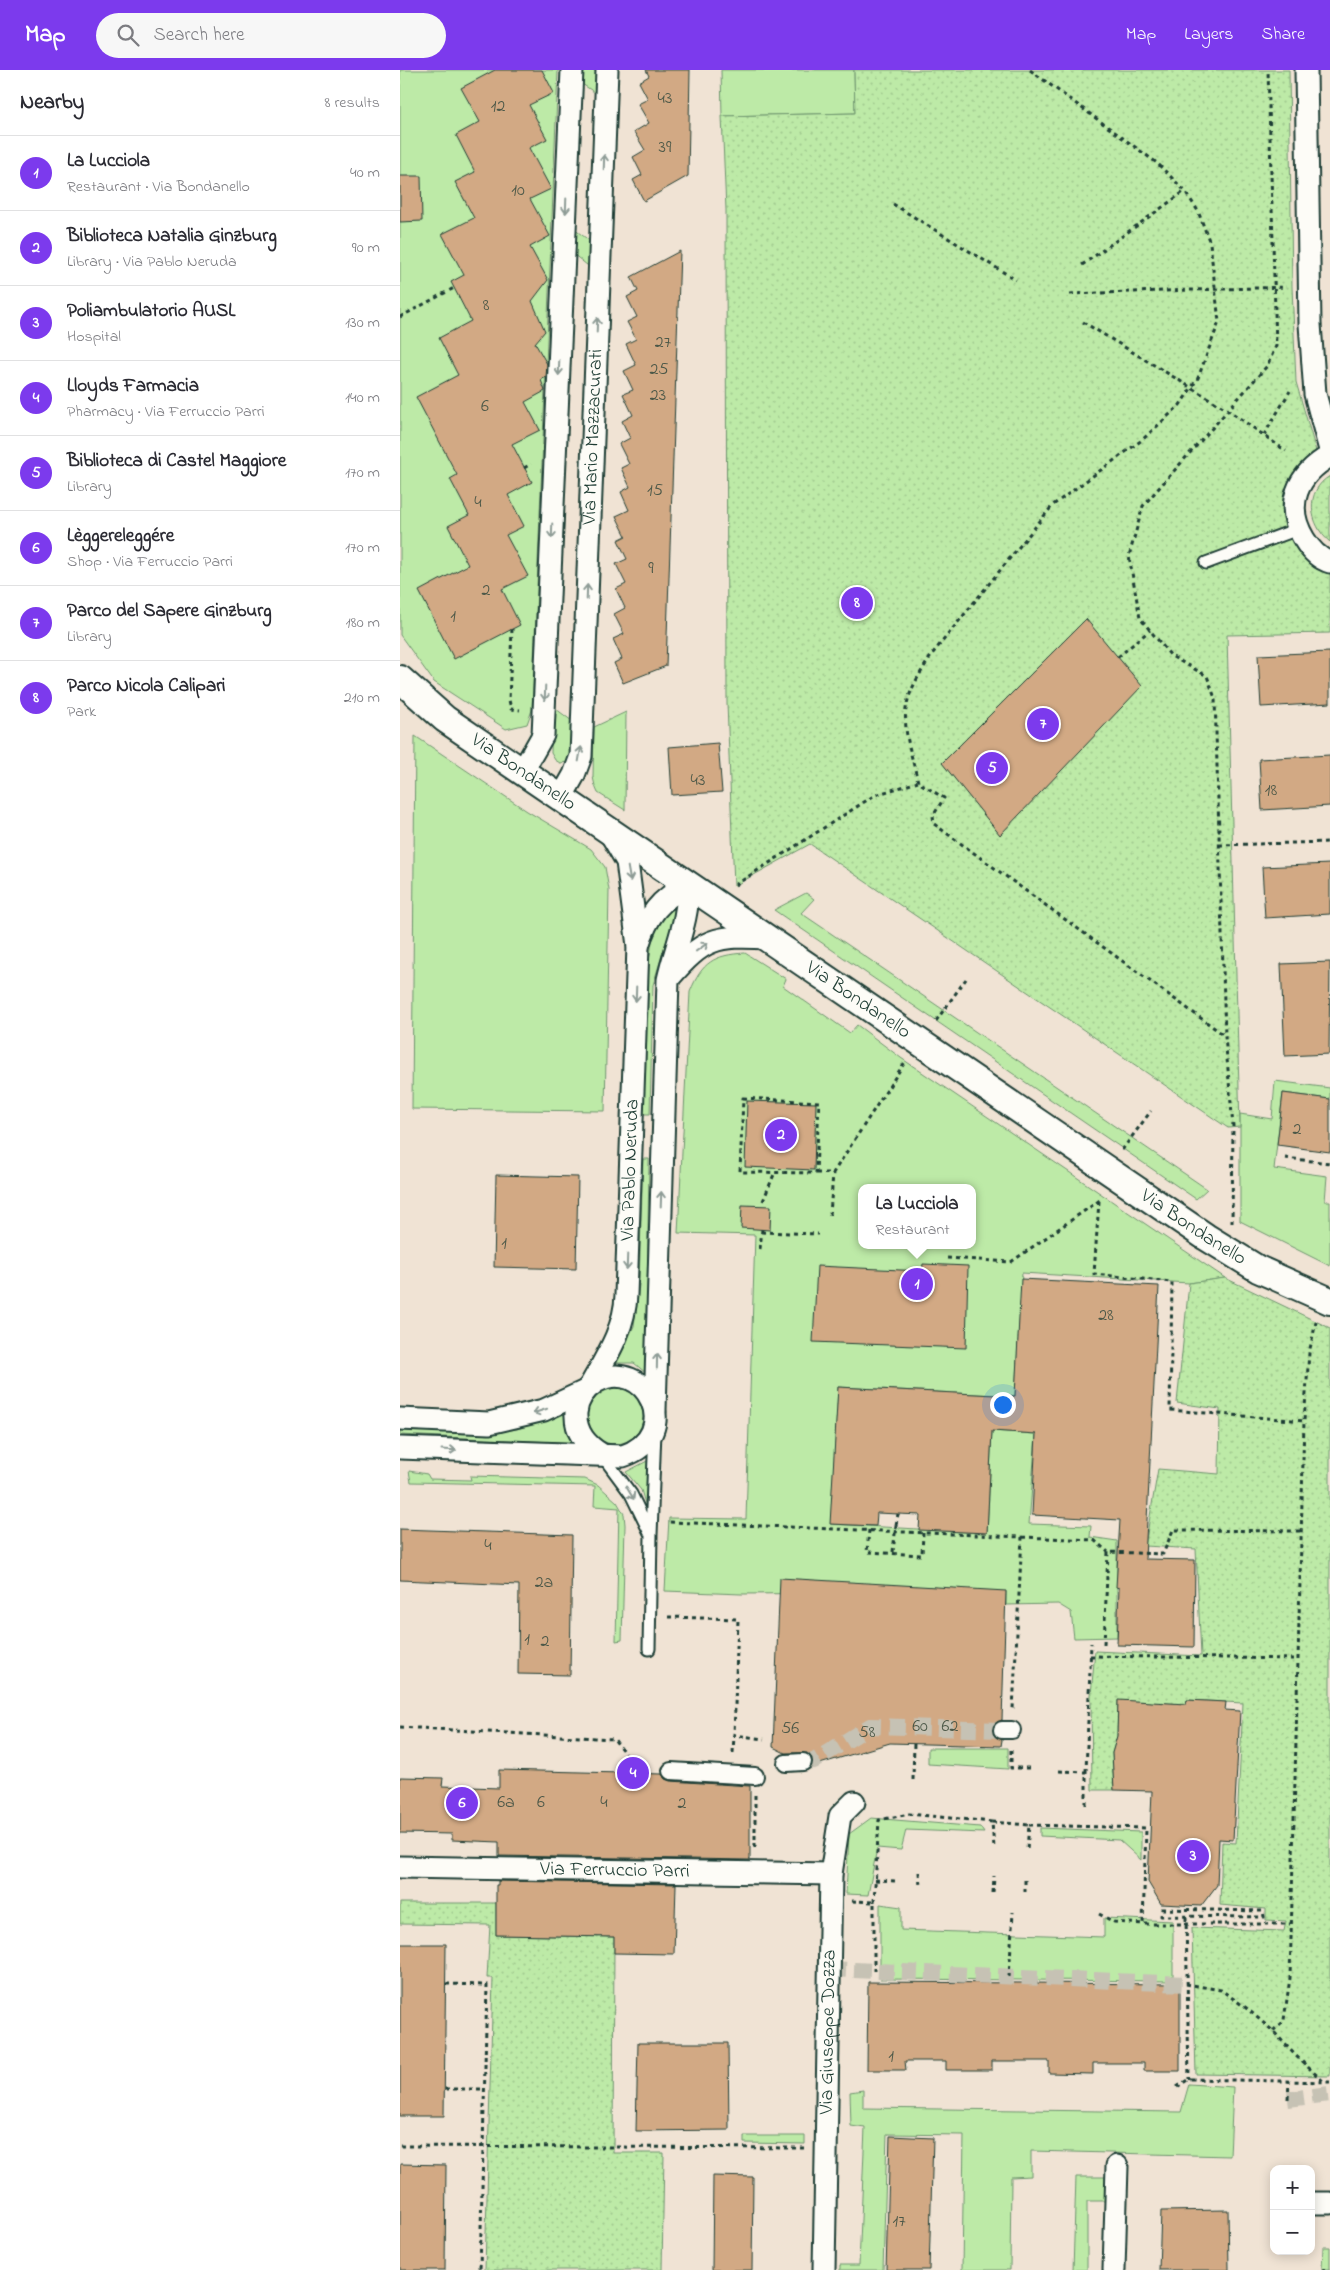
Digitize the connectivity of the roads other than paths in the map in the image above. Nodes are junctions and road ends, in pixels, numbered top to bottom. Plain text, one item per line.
1 (572, 70) edge
2 (607, 70) edge
3 (1306, 70) edge
4 (1330, 450) edge
5 (1330, 456) edge
6 (1298, 529) junction
7 (1330, 562) edge
8 (1206, 563) dead end
9 (400, 680) edge
10 (522, 772) junction
11 (561, 798) junction
12 (608, 830) junction
13 (688, 885) junction
14 (768, 938) junction
15 (638, 946) junction
16 (668, 980) junction
17 (632, 1131) junction
18 (663, 1132) junction
19 (1326, 1299) edge
20 (588, 1389) junction
21 (655, 1418) junction
22 (400, 1419) edge
23 (400, 1448) edge
24 (601, 1454) junction
25 (651, 1535) junction
26 (649, 1648) dead end
27 (804, 1762) tunnel mouth
28 (786, 1763) dead end
29 (671, 1771) dead end
30 (755, 1776) road end
31 (854, 1802) dead end
32 (400, 1867) edge
33 (831, 1874) junction
34 (1117, 2166) dead end
35 (1315, 2203) edge
36 (1330, 2203) edge
37 (824, 2270) edge
38 (1114, 2270) edge

1 -> 10 street, Via Mario Mazzacurati
11 -> 2 street, Via Mario Mazzacurati
3 - 4 street
5 - 6 street
6 - 7 street
6 - 8 lane
9 - 10 street, Via Bondanello
10 - 11 street, Via Bondanello
11 - 12 street, Via Bondanello
12 - 13 street, Via Bondanello
12 -> 15 street, Via Pablo Neruda
13 - 14 street, Via Bondanello
13 - 15 street, Via Pablo Neruda
13 - 16 street, Via Pablo Neruda
16 -> 14 street
14 - 19 street, Via Bondanello
15 -> 17 street, Via Pablo Neruda
16 - 18 street, Via Pablo Neruda
17 - 18 street
17 -> 20 street, Via Pablo Neruda
21 -> 18 street, Via Pablo Neruda
20 - 21 street
20 -> 22 street
20 - 24 street
21 - 24 street
21 - 25 lane
23 -> 24 street
24 -> 25 lane
25 - 26 lane
27 - 28 street
29 - 30 street
31 - 33 street, Via Giuseppe Dozza
32 - 33 street, Via Ferruccio Parri
33 - 37 street, Via Giuseppe Dozza
34 - 38 street
35 - 36 street

